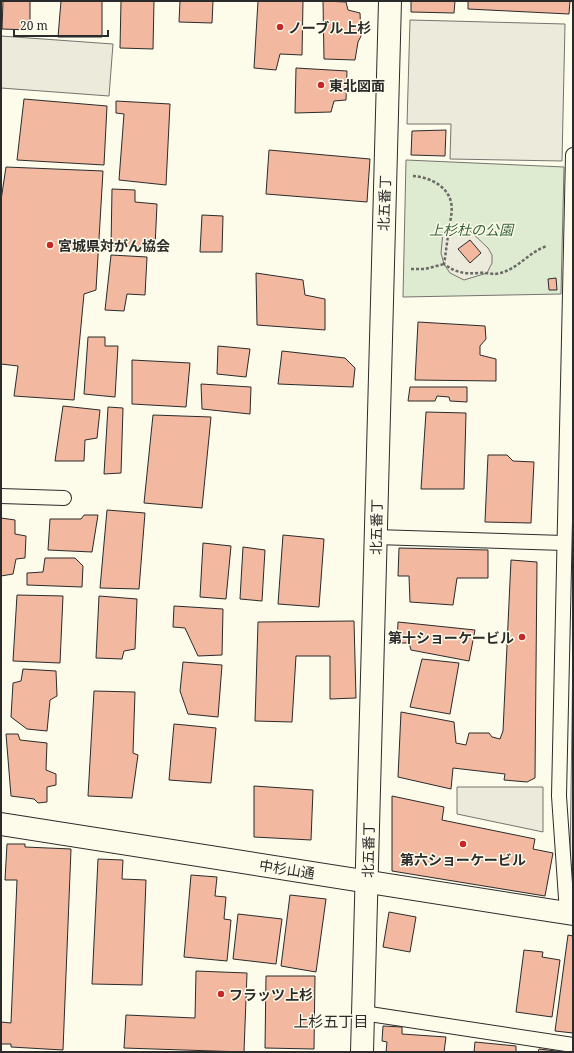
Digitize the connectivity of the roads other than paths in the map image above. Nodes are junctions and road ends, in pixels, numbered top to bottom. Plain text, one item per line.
1 (390, 1) edge
2 (573, 155) edge
3 (1, 496) edge
4 (64, 498) dead end
5 (376, 537) junction
6 (564, 543) junction
7 (1, 824) edge
8 (367, 881) junction
9 (570, 913) edge
10 (363, 1013) junction
11 (573, 1045) edge
12 (362, 1052) edge

1 - 5 street, 北五番丁
2 - 6 lane
3 - 4 lane
5 - 6 lane
5 - 8 street, 北五番丁
6 - 9 lane
7 - 8 street, 中杉山通
8 - 9 street, 中杉山通
8 - 10 street, 北五番丁
10 - 11 lane
10 - 12 street, 北五番丁

